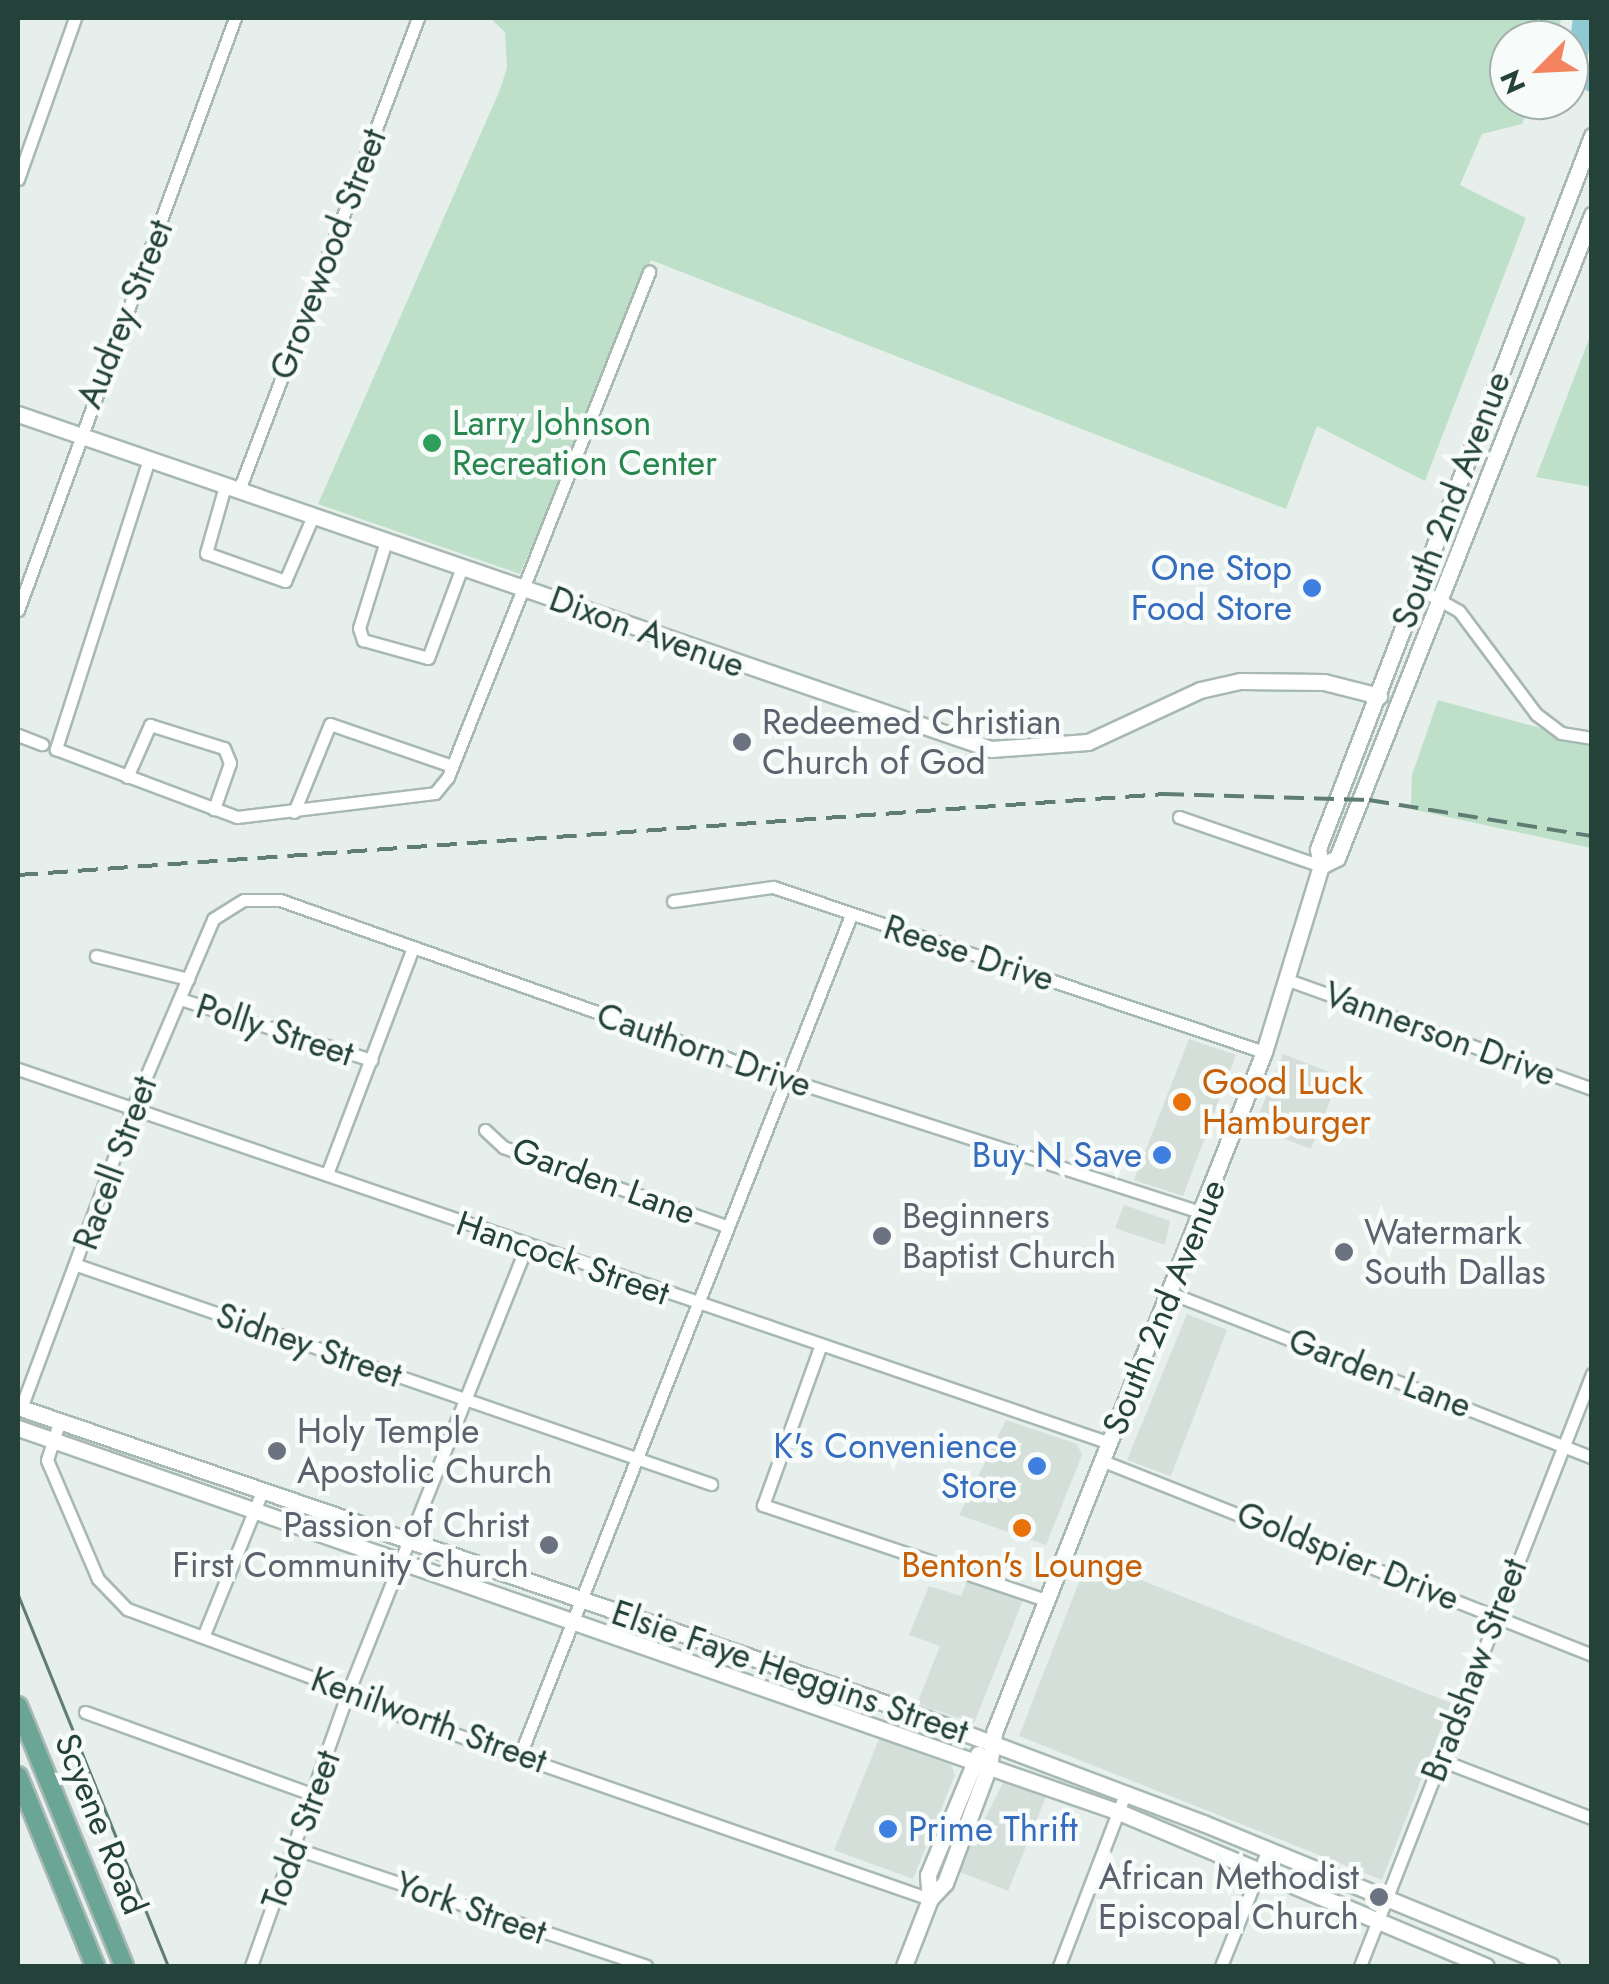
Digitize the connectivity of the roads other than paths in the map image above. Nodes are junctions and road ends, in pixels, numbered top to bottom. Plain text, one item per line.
1 (75, 18) edge
2 (234, 18) edge
3 (418, 18) edge
4 (1592, 136) edge
5 (18, 179) edge
6 (1564, 204) junction
7 (1592, 215) edge
8 (649, 272) dead end
9 (18, 414) edge
10 (77, 434) junction
11 (148, 459) junction
12 (232, 488) junction
13 (313, 516) junction
14 (386, 541) junction
15 (462, 567) junction
16 (524, 588) junction
17 (1418, 588) junction
18 (1440, 597) junction
19 (18, 610) edge
20 (1379, 696) junction
21 (1398, 702) junction
22 (18, 735) edge
23 (1592, 738) edge
24 (42, 744) dead end
25 (452, 766) junction
26 (127, 777) junction
27 (214, 810) junction
28 (294, 812) junction
29 (1179, 817) dead end
30 (1322, 866) junction
31 (673, 901) dead end
32 (851, 915) junction
33 (213, 919) joint
34 (412, 950) junction
35 (96, 956) dead end
36 (188, 979) junction
37 (1288, 980) junction
38 (180, 1000) junction
39 (1264, 1052) junction
40 (371, 1060) junction
41 (18, 1069) edge
42 (786, 1079) junction
43 (1592, 1089) edge
44 (133, 1107) junction
45 (486, 1130) dead end
46 (327, 1174) junction
47 (1201, 1212) junction
48 (726, 1226) junction
49 (526, 1248) junction
50 (77, 1265) junction
51 (1168, 1292) junction
52 (697, 1305) junction
53 (820, 1346) junction
54 (1592, 1374) edge
55 (466, 1400) junction
56 (19, 1407) edge
57 (59, 1424) junction
58 (18, 1428) edge
59 (54, 1440) junction
60 (1110, 1443) junction
61 (1564, 1445) junction
62 (635, 1457) junction
63 (1592, 1457) edge
64 (1103, 1461) junction
65 (711, 1484) dead end
66 (262, 1492) junction
67 (254, 1511) junction
68 (410, 1540) junction
69 (401, 1562) junction
70 (583, 1599) junction
71 (1045, 1600) junction
72 (1493, 1614) junction
73 (573, 1620) junction
74 (203, 1637) junction
75 (1592, 1655) edge
76 (347, 1695) junction
77 (888, 1704) junction
78 (19, 1712) edge
79 (85, 1712) dead end
80 (881, 1727) junction
81 (990, 1742) junction
82 (520, 1755) junction
83 (1438, 1759) junction
84 (971, 1760) junction
85 (989, 1766) junction
86 (18, 1776) edge
87 (1126, 1794) junction
88 (316, 1796) junction
89 (1118, 1812) junction
90 (1592, 1818) edge
91 (297, 1848) junction
92 (1268, 1849) junction
93 (1260, 1866) junction
94 (930, 1899) junction
95 (1388, 1900) junction
96 (1380, 1918) junction
97 (1513, 1959) edge
98 (95, 1966) edge
99 (124, 1966) edge
100 (251, 1966) edge
101 (646, 1966) edge
102 (904, 1966) edge
103 (1058, 1966) edge
104 (1220, 1966) edge
105 (1360, 1966) edge
106 (1486, 1966) edge
107 (1551, 1966) edge

1 - 5 street
2 - 10 street, Audrey Street
3 - 12 street, Grovewood Street
4 - 6 main road, South 2nd Avenue
6 - 7 main road
6 - 17 main road, South 2nd Avenue
7 - 18 main road, South 2nd Avenue
8 - 16 street
9 - 10 main road, Dixon Avenue
10 - 11 main road, Dixon Avenue
10 - 19 street, Audrey Street
11 - 12 main road, Dixon Avenue
11 - 26 street
12 - 13 main road, Dixon Avenue
12 - 13 street, Grovewood Street
13 - 14 main road, Dixon Avenue
14 - 15 main road, Dixon Avenue
14 - 15 street
15 - 16 main road, Dixon Avenue
16 - 20 main road, Dixon Avenue
16 - 25 street
17 - 18 street
17 - 20 main road, South 2nd Avenue
18 - 21 main road, South 2nd Avenue
18 - 23 street
20 - 21 street, Dixon Avenue
20 - 30 main road, South 2nd Avenue
21 - 30 main road, South 2nd Avenue
22 - 24 street
25 - 28 street
25 - 28 street
26 - 27 street
26 - 27 street
27 - 28 street
29 - 30 street
30 - 37 main road, South 2nd Avenue
31 - 32 street, Reese Drive
32 - 39 street, Reese Drive
32 - 42 street
33 - 34 street, Cauthorn Drive
33 - 36 street, Racell Street
34 - 40 street
34 - 42 street, Cauthorn Drive
35 - 36 street, Polly Street
36 - 38 street, Racell Street
37 - 39 main road, South 2nd Avenue
37 - 43 street, Vannerson Drive
38 - 40 street, Polly Street
38 - 44 street, Racell Street
39 - 47 main road, South 2nd Avenue
40 - 46 street
41 - 44 street, Hancock Street
42 - 47 street, Cauthorn Drive
42 - 48 street
44 - 46 street, Hancock Street
44 - 50 street, Racell Street
45 - 48 street, Garden Lane
46 - 49 street, Hancock Street
47 - 51 main road, South 2nd Avenue
48 - 52 street
49 - 52 street, Hancock Street
49 - 55 street, Todd Street
50 - 55 street, Sidney Street
50 - 56 street, Racell Street
51 - 60 main road, South 2nd Avenue
51 - 61 street, Garden Lane
52 - 53 street, Hancock Street
52 - 62 street
53 - 60 street, Hancock Street
53 - 71 street
54 - 61 street, Bradshaw Street
55 - 62 street, Sidney Street
55 - 68 street, Todd Street
56 - 57 main road, Elsie Faye Heggins Street
57 - 59 street, Kenilworth Street
57 - 66 main road, Elsie Faye Heggins Street
58 - 59 main road, Elsie Faye Heggins Street
59 - 67 main road, Elsie Faye Heggins Street
59 - 74 street, Kenilworth Street
60 - 64 main road, South 2nd Avenue
61 - 63 street, Garden Lane
61 - 72 street, Bradshaw Street
62 - 65 street, Sidney Street
62 - 70 street
64 - 71 main road, South 2nd Avenue
64 - 72 street, Goldspier Drive
66 - 67 street
66 - 68 main road, Elsie Faye Heggins Street
67 - 69 main road, Elsie Faye Heggins Street
67 - 74 street
68 - 69 street, Todd Street
68 - 70 main road, Elsie Faye Heggins Street
69 - 73 main road, Elsie Faye Heggins Street
69 - 76 street, Todd Street
70 - 73 street
70 - 77 main road, Elsie Faye Heggins Street
71 - 81 main road, South 2nd Avenue
72 - 75 street, Goldspier Drive
72 - 83 street, Bradshaw Street
73 - 80 main road, Elsie Faye Heggins Street
73 - 82 street
74 - 76 street, Kenilworth Street
76 - 82 street, Kenilworth Street
76 - 88 street, Todd Street
77 - 80 main road
77 - 81 main road, Elsie Faye Heggins Street
78 - 99 main road, Scyene Road
79 - 88 street
80 - 84 main road, Elsie Faye Heggins Street
81 - 84 main road, South 2nd Avenue
81 - 85 main road, South 2nd Avenue
81 - 87 main road, Elsie Faye Heggins Street
82 - 94 street, Kenilworth Street
83 - 90 street
83 - 95 street, Bradshaw Street
84 - 85 main road, Elsie Faye Heggins Street
84 - 94 main road, South 2nd Avenue
85 - 89 main road, Elsie Faye Heggins Street
85 - 94 main road, South 2nd Avenue
86 - 98 main road, Scyene Road
87 - 89 street
87 - 92 main road, Elsie Faye Heggins Street
88 - 91 street, Todd Street
89 - 93 main road, Elsie Faye Heggins Street
89 - 103 street
91 - 100 street, Todd Street
91 - 101 street, York Street
92 - 93 street
92 - 95 main road, Elsie Faye Heggins Street
93 - 96 main road, Elsie Faye Heggins Street
93 - 104 street
94 - 102 main road, South 2nd Avenue
95 - 96 street, Bradshaw Street
95 - 97 main road, Elsie Faye Heggins Street
96 - 105 street, Bradshaw Street
96 - 106 main road, Elsie Faye Heggins Street
97 - 107 main road, Elsie Faye Heggins Street

